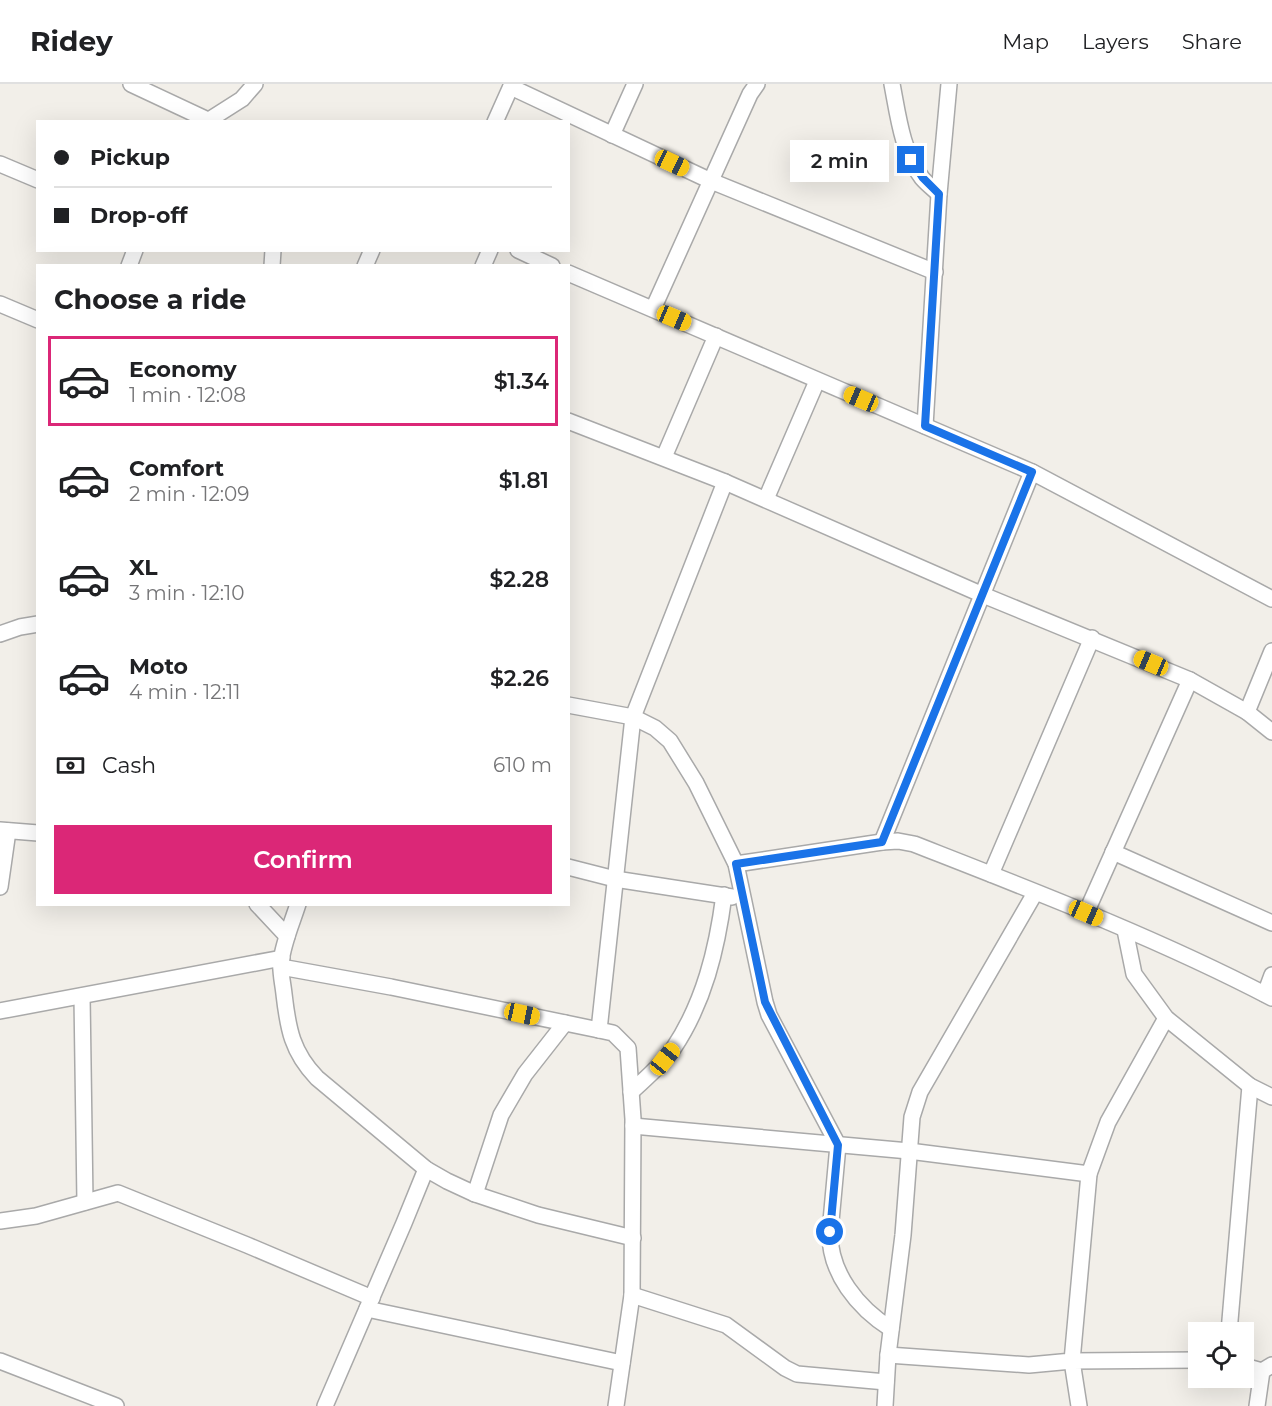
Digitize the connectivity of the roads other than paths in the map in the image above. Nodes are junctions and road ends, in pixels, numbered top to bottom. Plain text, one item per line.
1 (132, 84) edge
2 (154, 84) edge
3 (255, 84) edge
4 (635, 84) edge
5 (757, 84) edge
6 (892, 84) edge
7 (950, 84) edge
8 (512, 86) edge
9 (162, 99) junction
10 (203, 119) edge
11 (496, 120) edge
12 (612, 135) junction
13 (0, 164) edge
14 (36, 179) edge
15 (711, 181) junction
16 (939, 194) junction
17 (522, 252) edge
18 (548, 264) edge
19 (935, 272) junction
20 (570, 274) edge
21 (0, 304) edge
22 (653, 309) junction
23 (36, 319) edge
24 (716, 336) junction
25 (817, 381) junction
26 (570, 422) edge
27 (925, 426) junction
28 (664, 457) junction
29 (1032, 472) junction
30 (726, 482) junction
31 (766, 499) junction
32 (983, 595) junction
33 (1272, 599) edge
34 (36, 624) edge
35 (0, 634) edge
36 (1092, 638) junction
37 (1272, 651) edge
38 (1190, 680) junction
39 (570, 705) edge
40 (1247, 712) junction
41 (633, 717) junction
42 (1272, 732) edge
43 (4, 830) edge
44 (36, 833) edge
45 (882, 842) junction
46 (1113, 852) junction
47 (736, 864) junction
48 (570, 868) edge
49 (991, 874) junction
50 (615, 879) junction
51 (0, 887) edge
52 (1035, 893) junction
53 (724, 896) junction
54 (744, 898) junction
55 (259, 906) edge
56 (297, 906) edge
57 (1086, 913) junction
58 (1272, 923) edge
59 (1125, 930) junction
60 (287, 936) junction
61 (281, 963) junction
62 (1272, 975) edge
63 (82, 996) junction
64 (1268, 996) edge
65 (0, 1011) edge
66 (1166, 1018) junction
67 (565, 1023) junction
68 (599, 1030) junction
69 (1250, 1086) junction
70 (631, 1092) junction
71 (1272, 1097) edge
72 (633, 1126) junction
73 (838, 1145) junction
74 (909, 1151) junction
75 (426, 1169) junction
76 (1089, 1174) junction
77 (475, 1194) junction
78 (86, 1202) junction
79 (0, 1221) edge
80 (633, 1238) junction
81 (632, 1295) junction
82 (370, 1304) junction
83 (1230, 1322) edge
84 (891, 1329) junction
85 (888, 1355) junction
86 (1188, 1360) edge
87 (0, 1361) edge
88 (1072, 1361) junction
89 (622, 1363) junction
90 (1267, 1368) edge
91 (886, 1382) junction
92 (116, 1406) edge
93 (325, 1406) edge
94 (616, 1406) edge
95 (885, 1406) edge
96 (1079, 1406) edge
97 (1257, 1406) edge

1 - 9 street
2 - 9 street
3 - 10 street
4 - 12 street
5 - 15 street
6 - 16 street
7 - 16 street
8 - 11 street
8 - 12 street
9 - 10 street
12 - 15 street
13 - 14 street
15 - 19 street
15 - 22 street
16 - 19 street
17 - 18 street
19 - 27 street
20 - 22 street
21 - 23 street
22 - 24 street
24 - 25 street
24 - 28 street
25 - 27 street
25 - 31 street
26 - 28 street
27 - 29 street
28 - 30 street
29 - 32 street
29 - 33 street
30 - 31 street
30 - 41 street
31 - 32 street
32 - 36 street
32 - 45 street
34 - 35 street
36 - 38 street
36 - 49 street
37 - 40 street
38 - 40 street
38 - 46 street
39 - 41 street
40 - 42 street
41 - 47 street
41 - 50 street
43 - 44 street
43 - 51 street
45 - 47 street
45 - 49 street
46 - 57 street
46 - 58 street
47 - 54 street
48 - 50 street
49 - 52 street
50 - 53 street
50 - 68 street
52 - 57 street
52 - 74 street
53 - 54 street
53 - 70 street
54 - 73 street
55 - 60 street
56 - 60 street
57 - 59 street
59 - 64 street
59 - 66 street
60 - 61 street
61 - 63 street
61 - 67 street
61 - 75 street
62 - 64 street
63 - 65 street
63 - 78 street
66 - 69 street
66 - 76 street
67 - 68 street
67 - 77 street
68 - 70 street
69 - 71 street
69 - 83 street
70 - 72 street
72 - 73 street
72 - 80 street
73 - 74 street
73 - 84 street
74 - 76 street
74 - 84 street
75 - 77 street
75 - 82 street
76 - 88 street
77 - 80 street
78 - 79 street
78 - 82 street
80 - 81 street
81 - 89 street
81 - 91 street
82 - 89 street
82 - 93 street
84 - 85 street
85 - 88 street
85 - 91 street
86 - 88 street
87 - 92 street
88 - 96 street
89 - 94 street
90 - 97 street
91 - 95 street

